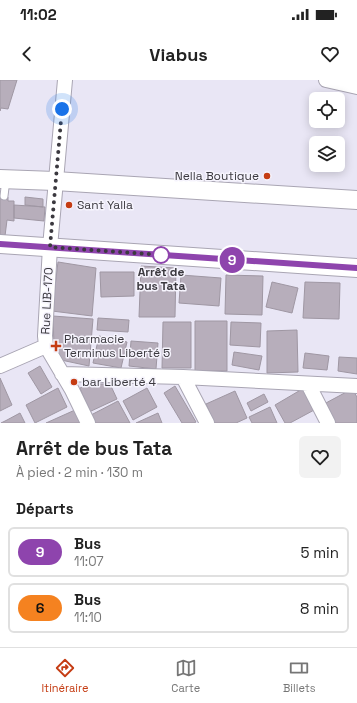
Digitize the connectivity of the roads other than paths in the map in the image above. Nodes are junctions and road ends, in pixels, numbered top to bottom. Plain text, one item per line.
1 (65, 80) edge
2 (326, 80) edge
3 (357, 87) edge
4 (55, 181) junction
5 (3, 185) edge
6 (357, 200) edge
7 (0, 244) edge
8 (50, 247) junction
9 (357, 268) edge
10 (46, 346) junction
11 (0, 366) edge
12 (62, 374) junction
13 (183, 377) junction
14 (308, 384) junction
15 (357, 386) edge
16 (205, 422) edge
17 (88, 423) edge
18 (328, 423) edge

1 - 4 street, Rue LIB-170
2 - 3 street
4 - 5 street
4 - 6 street
4 - 8 street, Rue LIB-170
7 - 8 street
8 - 9 street
8 - 10 street, Rue LIB-170
10 - 11 street
10 - 12 street, Rue LIB-170
12 - 13 street
12 - 17 street, Rue LIB-170
13 - 14 street
13 - 16 street
14 - 15 street
14 - 18 street

